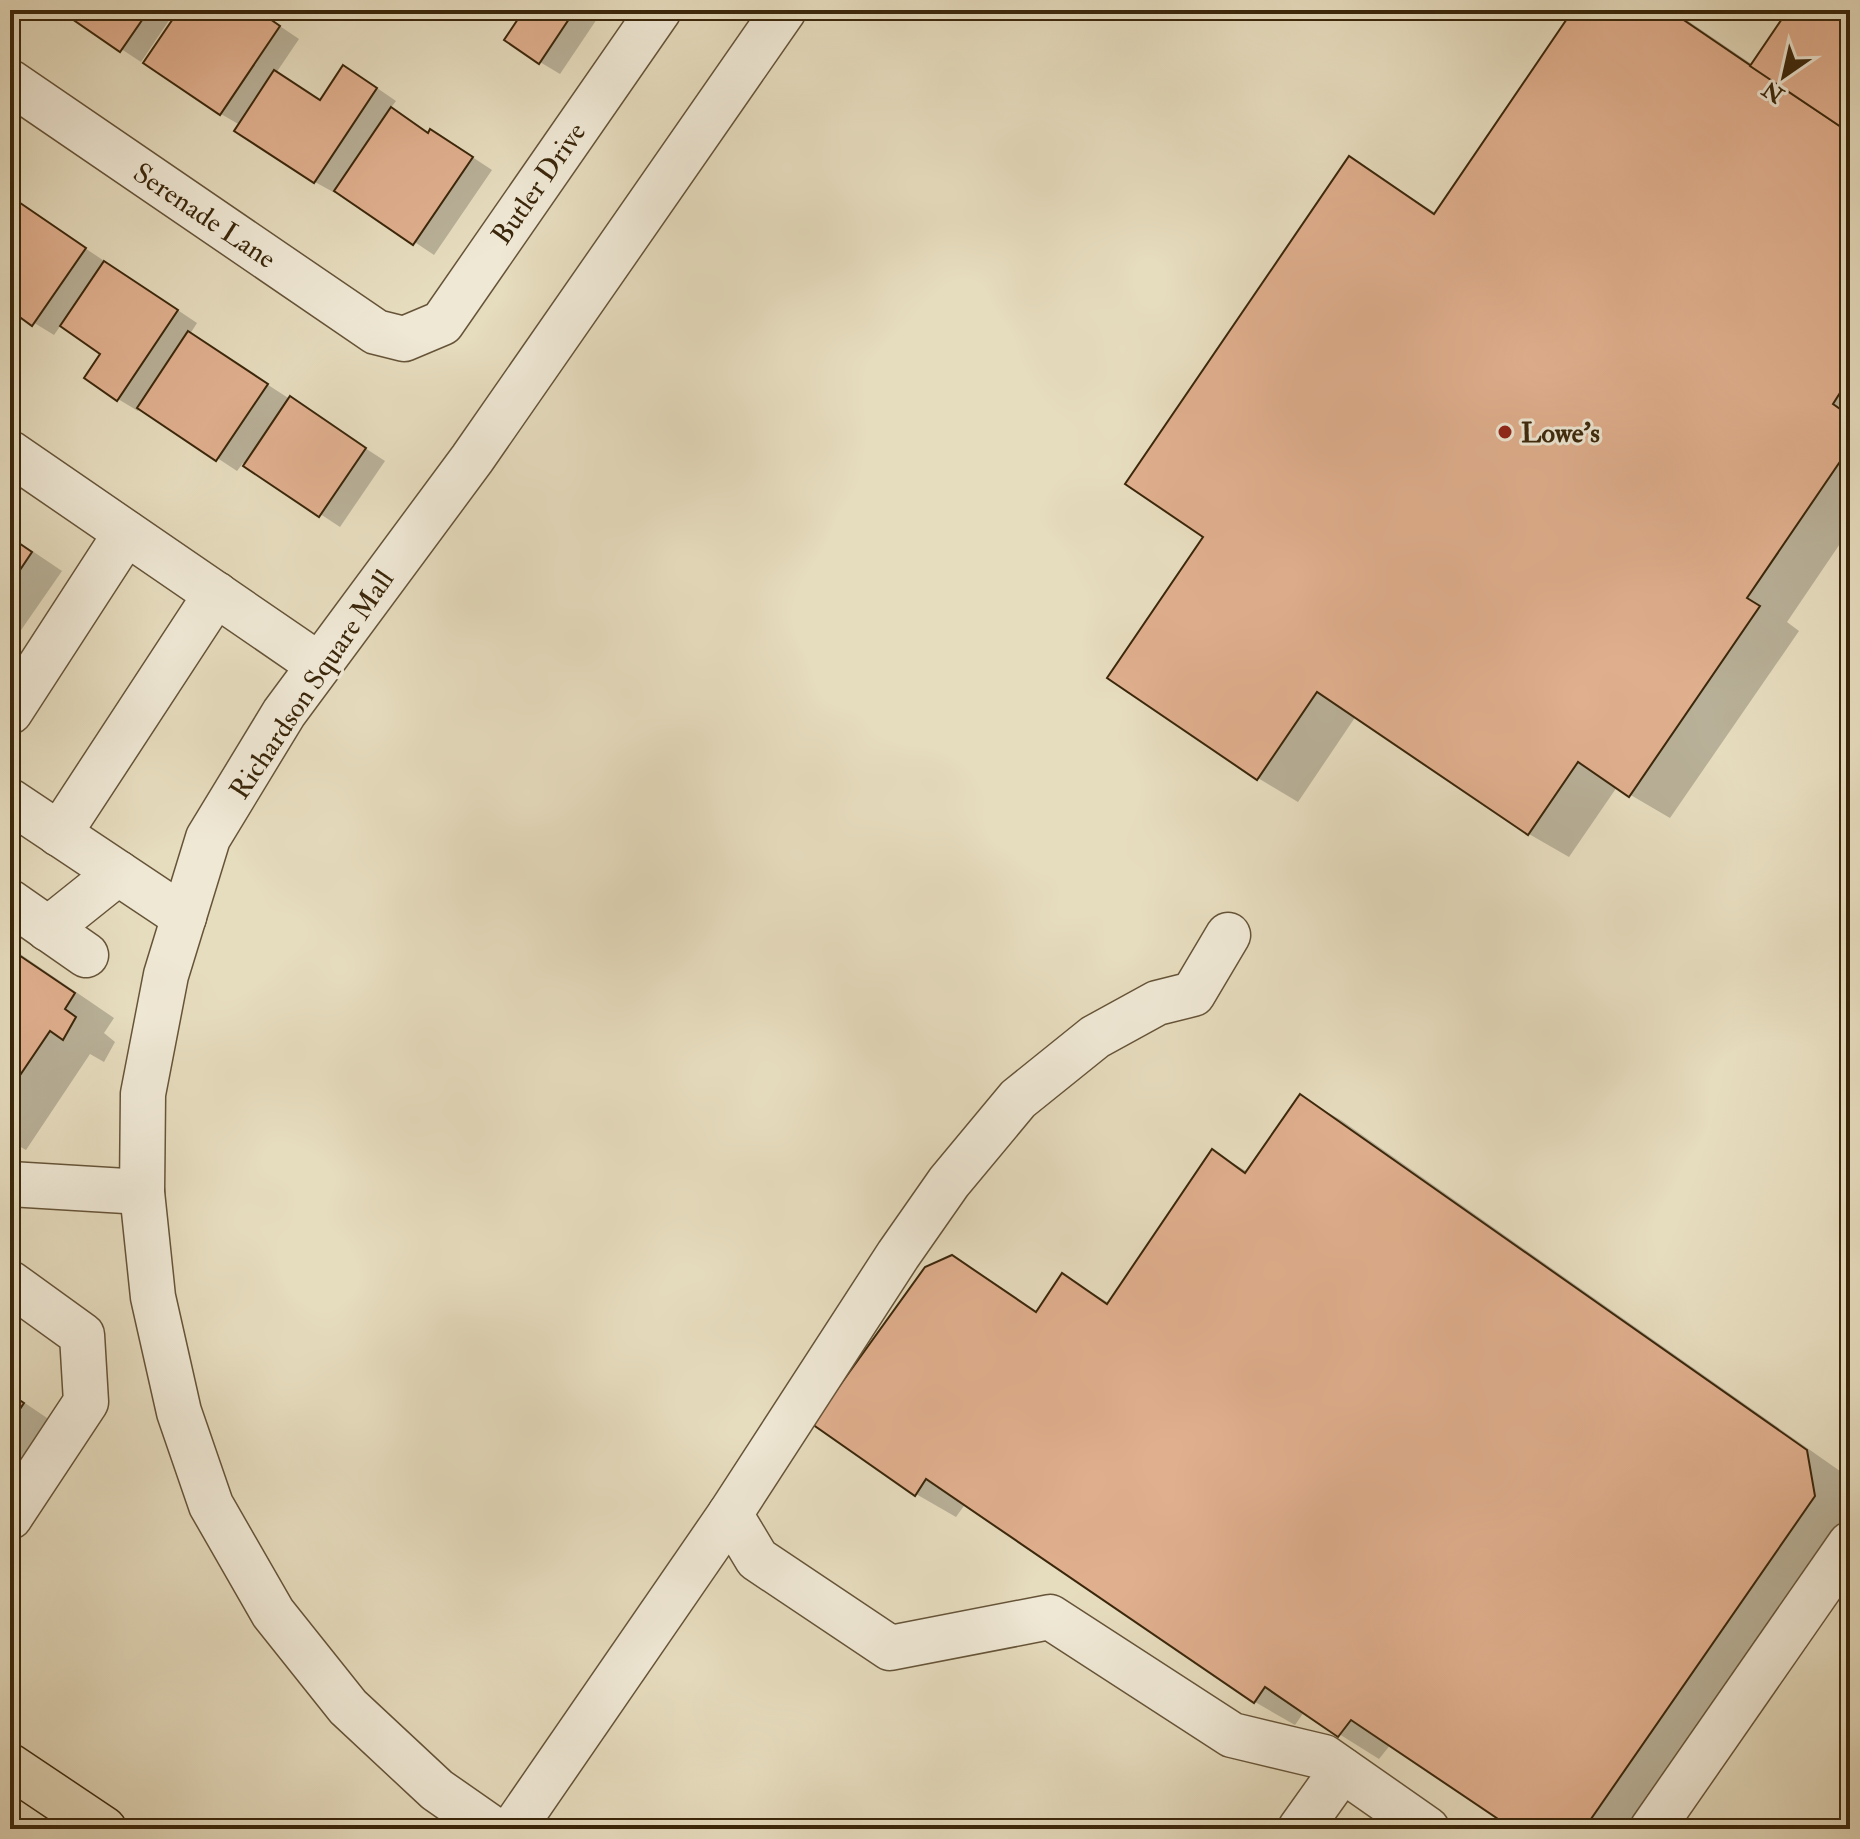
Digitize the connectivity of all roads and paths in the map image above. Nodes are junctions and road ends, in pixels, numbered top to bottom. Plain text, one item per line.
1 (659, 10) edge
2 (784, 10) edge
3 (10, 82) edge
4 (404, 339) joint
5 (10, 453) edge
6 (126, 533) junction
7 (216, 594) junction
8 (319, 665) junction
9 (10, 712) edge
10 (10, 801) edge
11 (59, 834) junction
12 (118, 873) junction
13 (10, 902) edge
14 (184, 917) junction
15 (48, 929) junction
16 (1228, 935) dead end
17 (86, 955) dead end
18 (10, 1184) edge
19 (142, 1192) junction
20 (10, 1283) edge
21 (730, 1514) junction
22 (10, 1517) edge
23 (1850, 1544) edge
24 (10, 1766) edge
25 (1342, 1770) junction
26 (104, 1829) edge
27 (493, 1829) edge
28 (513, 1829) edge
29 (1300, 1829) edge
30 (1427, 1829) edge
31 (1652, 1829) edge

1 - 4 street, Butler Drive
2 - 8 street, Richardson Square Mall
3 - 4 street, Serenade Lane
5 - 6 street
6 - 7 street
6 - 9 street
7 - 8 street
7 - 11 street
8 - 14 street, Richardson Square Mall
10 - 11 street
11 - 12 street
12 - 14 street
12 - 15 street
13 - 15 street
14 - 19 street, Richardson Square Mall
15 - 17 street
16 - 21 street
18 - 19 street
19 - 27 street, Richardson Square Mall
20 - 22 street
21 - 25 street
21 - 28 street
23 - 31 street
24 - 26 main road
25 - 29 street
25 - 30 street

